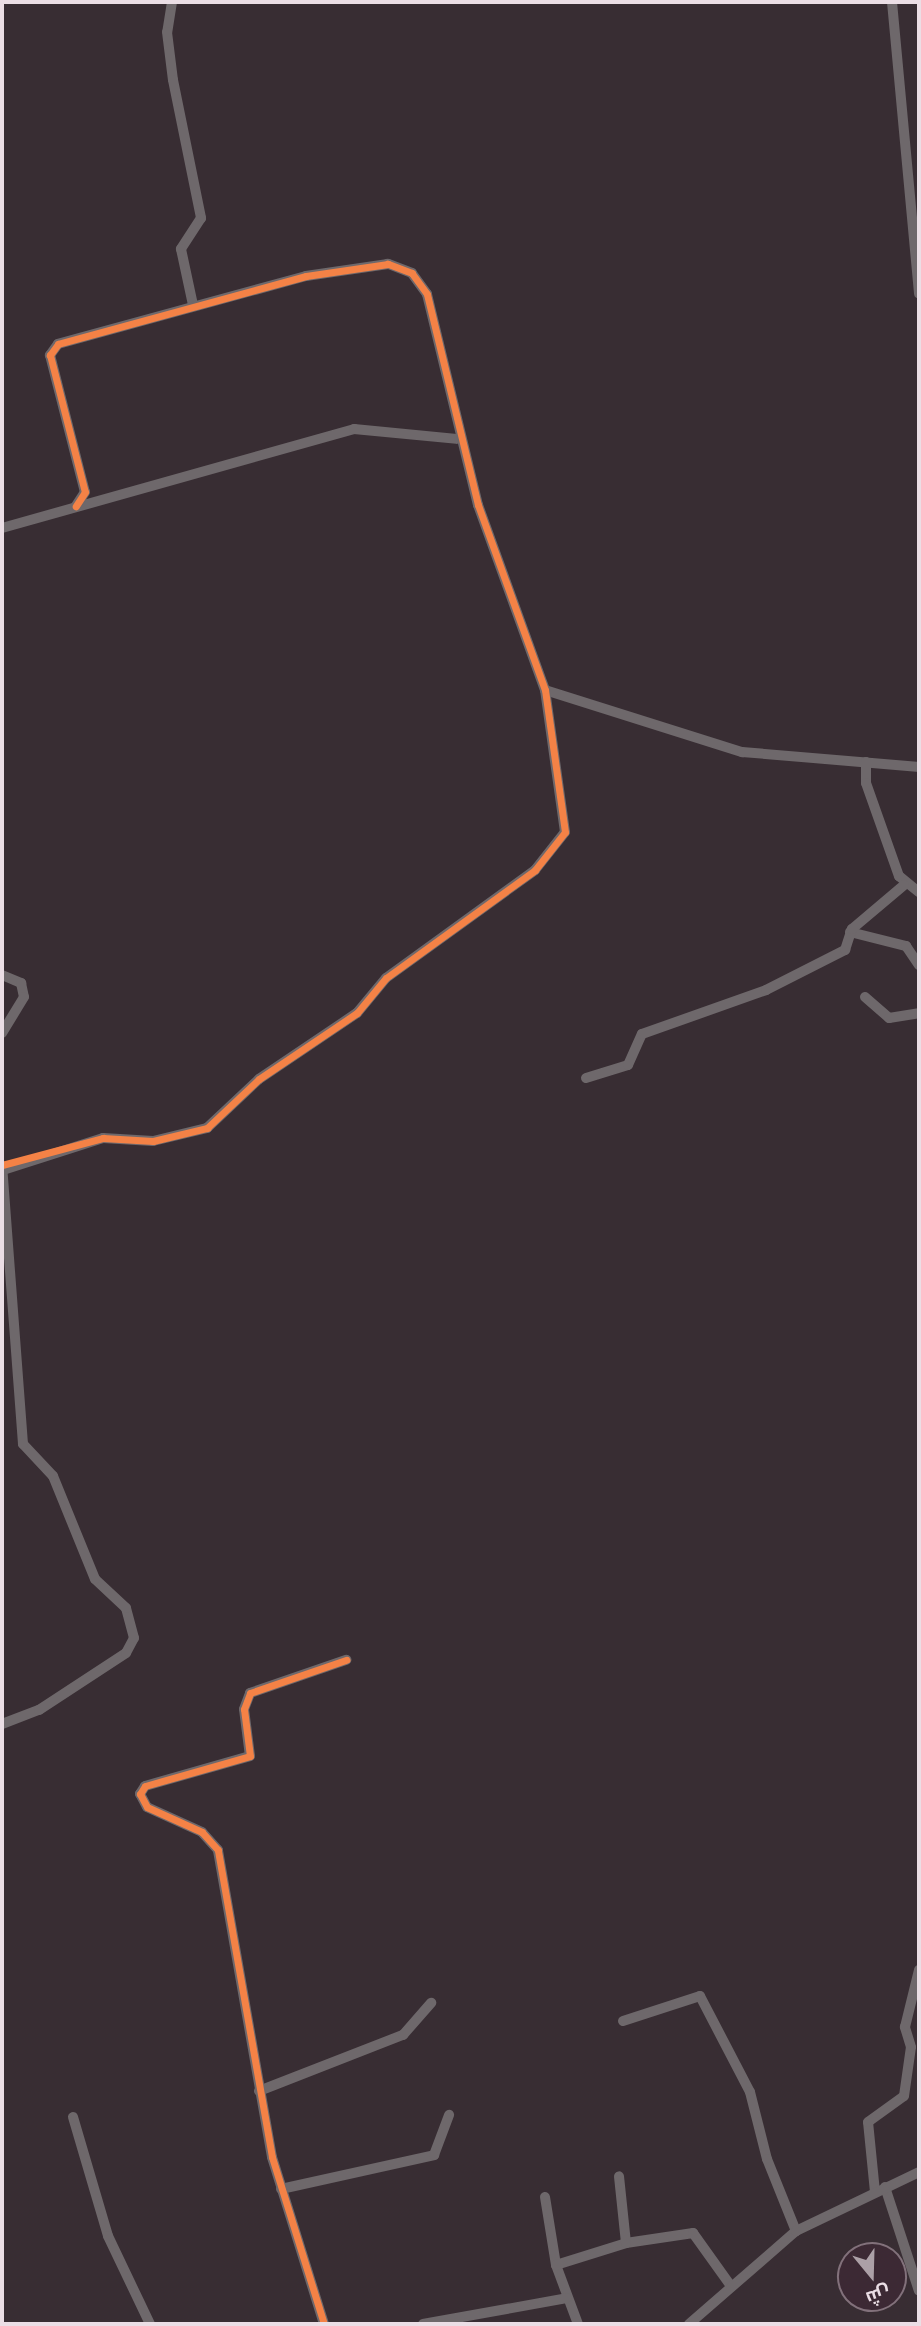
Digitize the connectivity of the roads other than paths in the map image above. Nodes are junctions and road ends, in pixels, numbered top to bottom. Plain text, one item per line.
1 (172, 2) edge
2 (892, 2) edge
3 (915, 221) edge
4 (919, 294) edge
5 (192, 305) junction
6 (457, 439) junction
7 (76, 506) junction
8 (2, 527) edge
9 (545, 690) junction
10 (866, 762) junction
11 (919, 767) edge
12 (904, 885) junction
13 (919, 892) edge
14 (850, 932) junction
15 (919, 965) edge
16 (2, 975) edge
17 (866, 997) dead end
18 (919, 1013) edge
19 (2, 1033) edge
20 (586, 1078) dead end
21 (2, 1167) edge
22 (346, 1660) dead end
23 (2, 1724) edge
24 (919, 1970) edge
25 (431, 2003) dead end
26 (623, 2021) dead end
27 (259, 2091) junction
28 (449, 2115) dead end
29 (73, 2117) dead end
30 (919, 2172) edge
31 (620, 2176) dead end
32 (885, 2187) junction
33 (281, 2189) junction
34 (875, 2192) junction
35 (545, 2197) dead end
36 (796, 2231) junction
37 (626, 2243) junction
38 (556, 2265) junction
39 (731, 2286) junction
40 (919, 2291) edge
41 (567, 2298) junction
42 (150, 2324) edge
43 (324, 2324) edge
44 (423, 2324) edge
45 (578, 2324) edge
46 (689, 2324) edge

1 - 5 street
2 - 3 street
3 - 4 street
5 - 6 street
5 - 7 street
6 - 7 street
6 - 9 street
7 - 8 street
9 - 10 street
9 - 21 street
10 - 11 street
10 - 12 street
12 - 13 street
12 - 14 street
14 - 15 street
14 - 20 street
16 - 19 street
17 - 18 street
21 - 23 street
22 - 27 street
24 - 34 street
25 - 27 street
26 - 36 street
27 - 33 street
28 - 33 street
29 - 42 street
30 - 32 street
31 - 37 street
32 - 34 street
32 - 40 street
33 - 43 street
34 - 36 street
35 - 38 street
36 - 39 street
37 - 38 street
37 - 39 street
38 - 41 street
39 - 46 street
41 - 44 street
41 - 45 street

